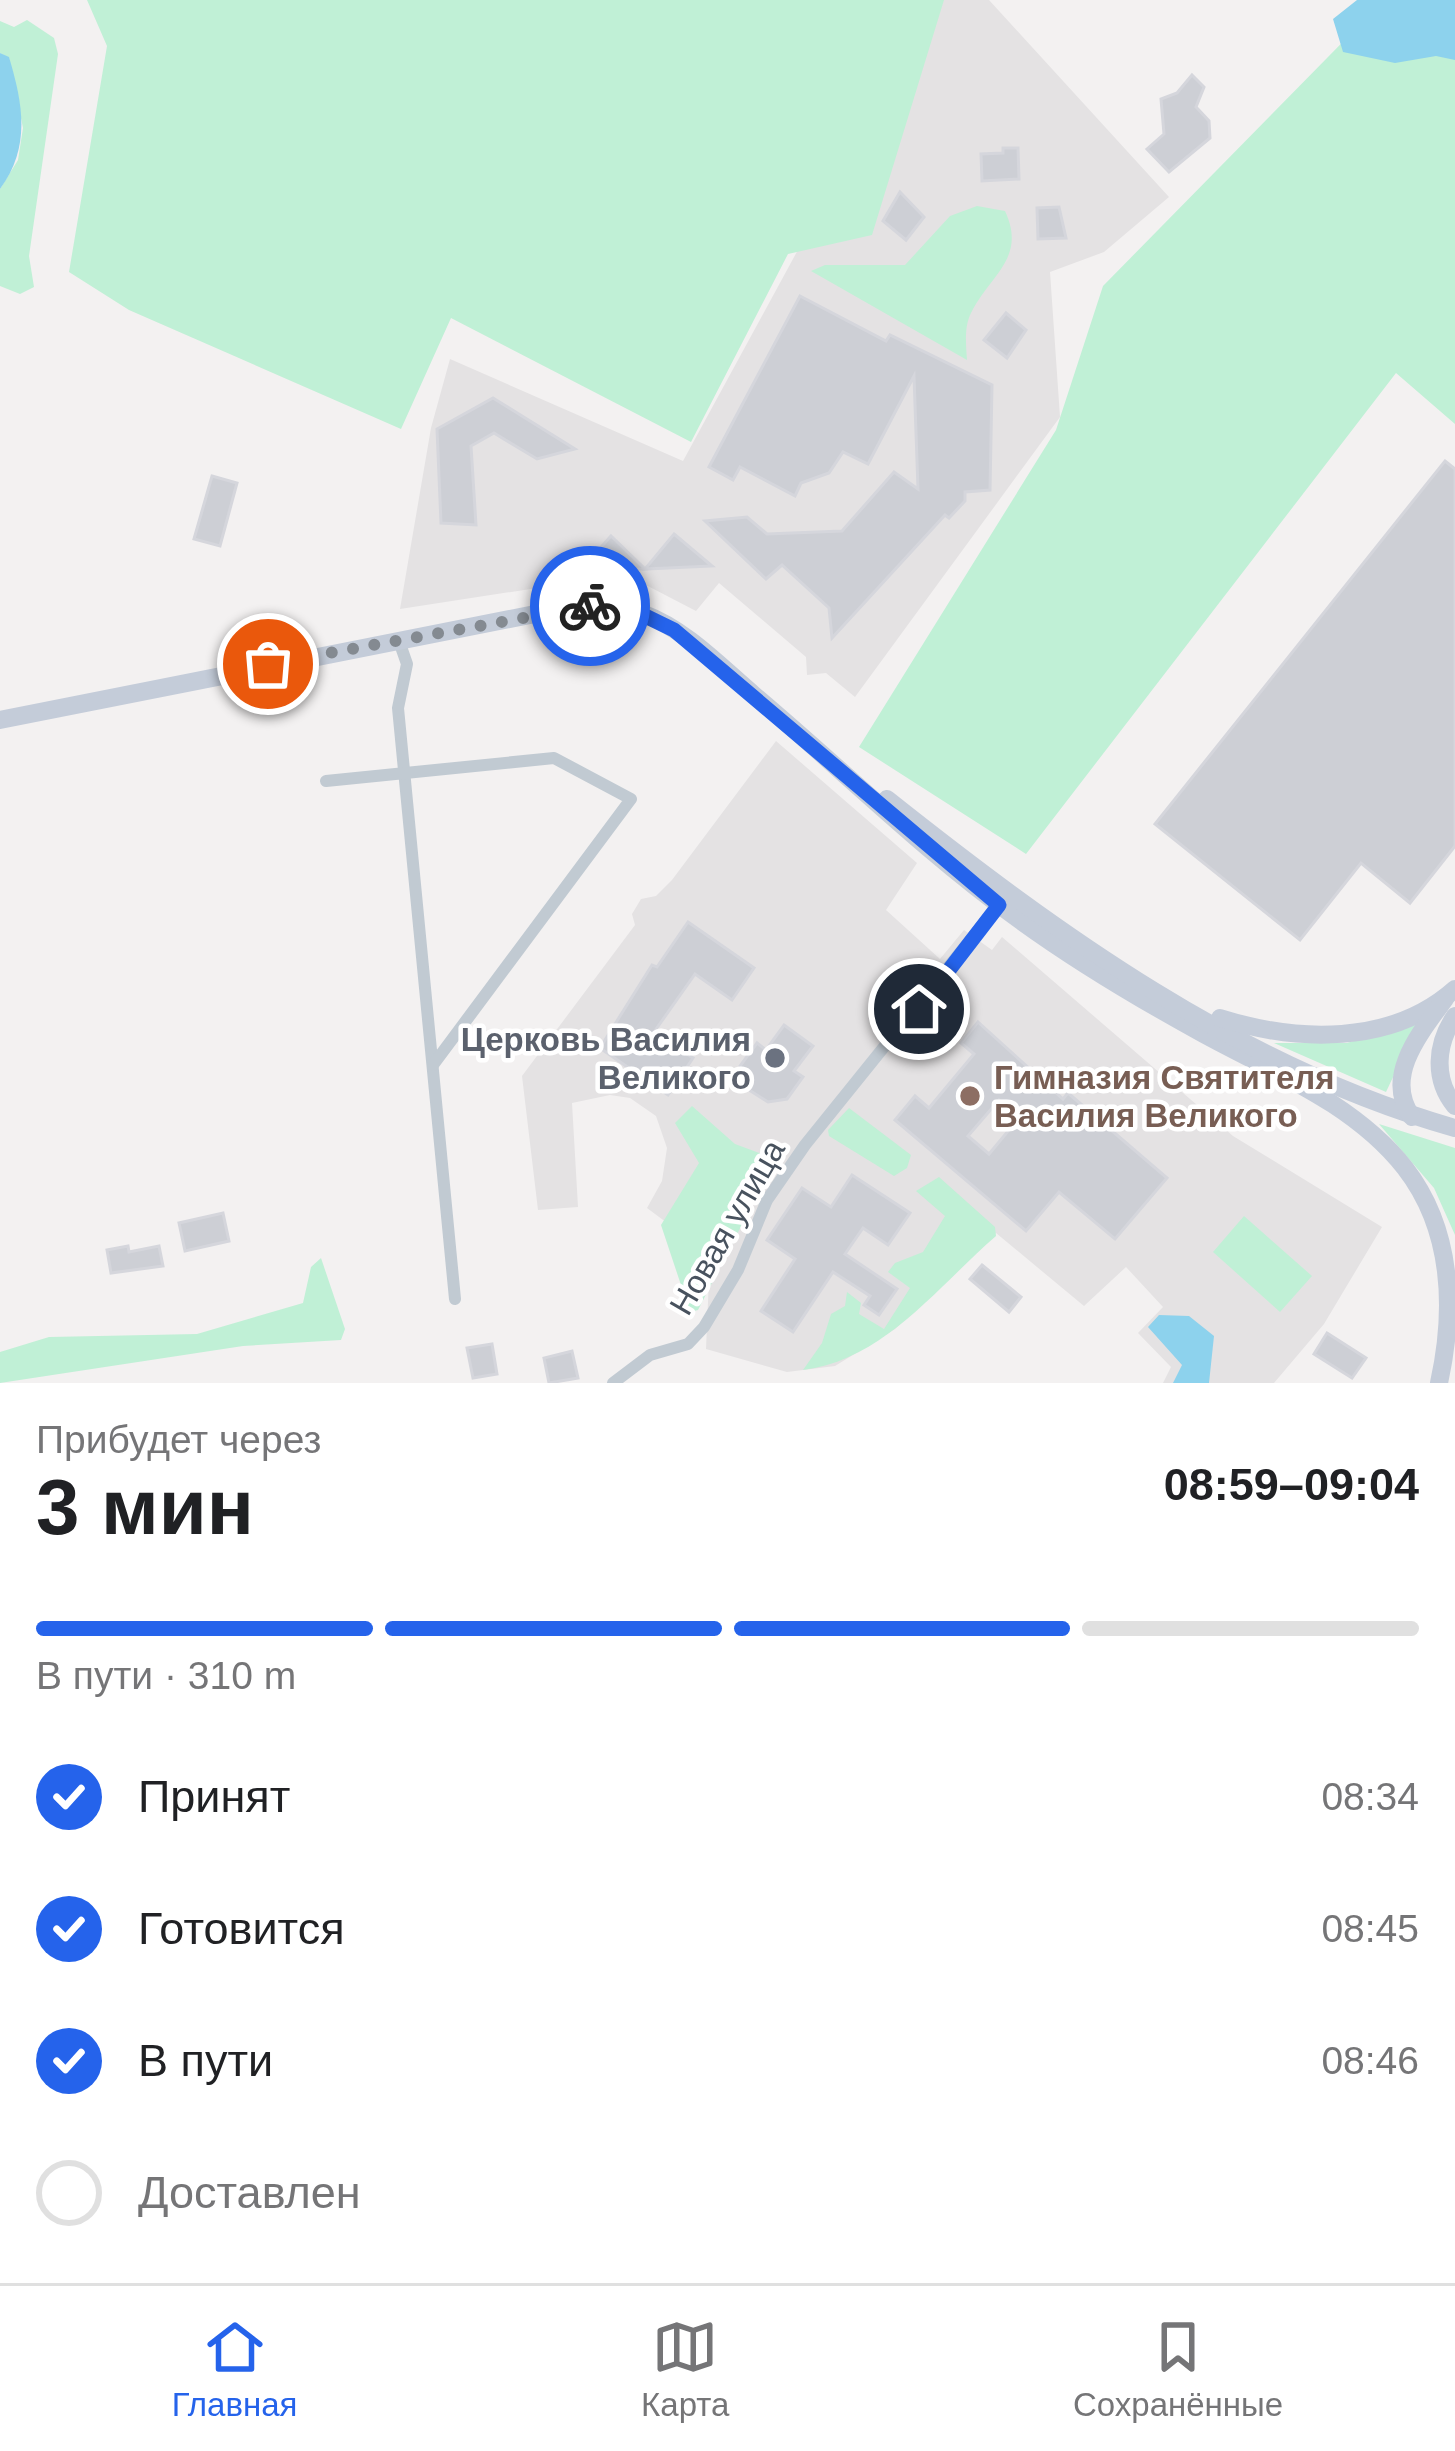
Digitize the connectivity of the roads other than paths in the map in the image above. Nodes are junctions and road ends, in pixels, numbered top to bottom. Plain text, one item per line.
1 (399, 641) junction
2 (0, 720) edge
3 (404, 772) junction
4 (326, 781) dead end
5 (1004, 899) junction
6 (1145, 985) junction
7 (1452, 992) edge
8 (1455, 1016) edge
9 (1251, 1058) junction
10 (433, 1066) junction
11 (1455, 1106) edge
12 (1408, 1112) junction
13 (1455, 1128) edge
14 (1427, 1130) junction
15 (1455, 1140) edge
16 (455, 1299) dead end
17 (613, 1383) edge
18 (1439, 1383) edge

1 - 2 main road
1 - 3 street
1 - 5 main road
3 - 4 street
3 - 10 street
3 - 10 street
5 - 6 main road
5 - 9 main road
5 - 17 street, Новая улица
6 - 7 main road
6 - 12 main road
7 - 12 main road
8 - 11 main road
9 - 14 main road
9 - 18 main road
10 - 16 street
12 - 13 main road
12 - 14 main road
14 - 15 main road

